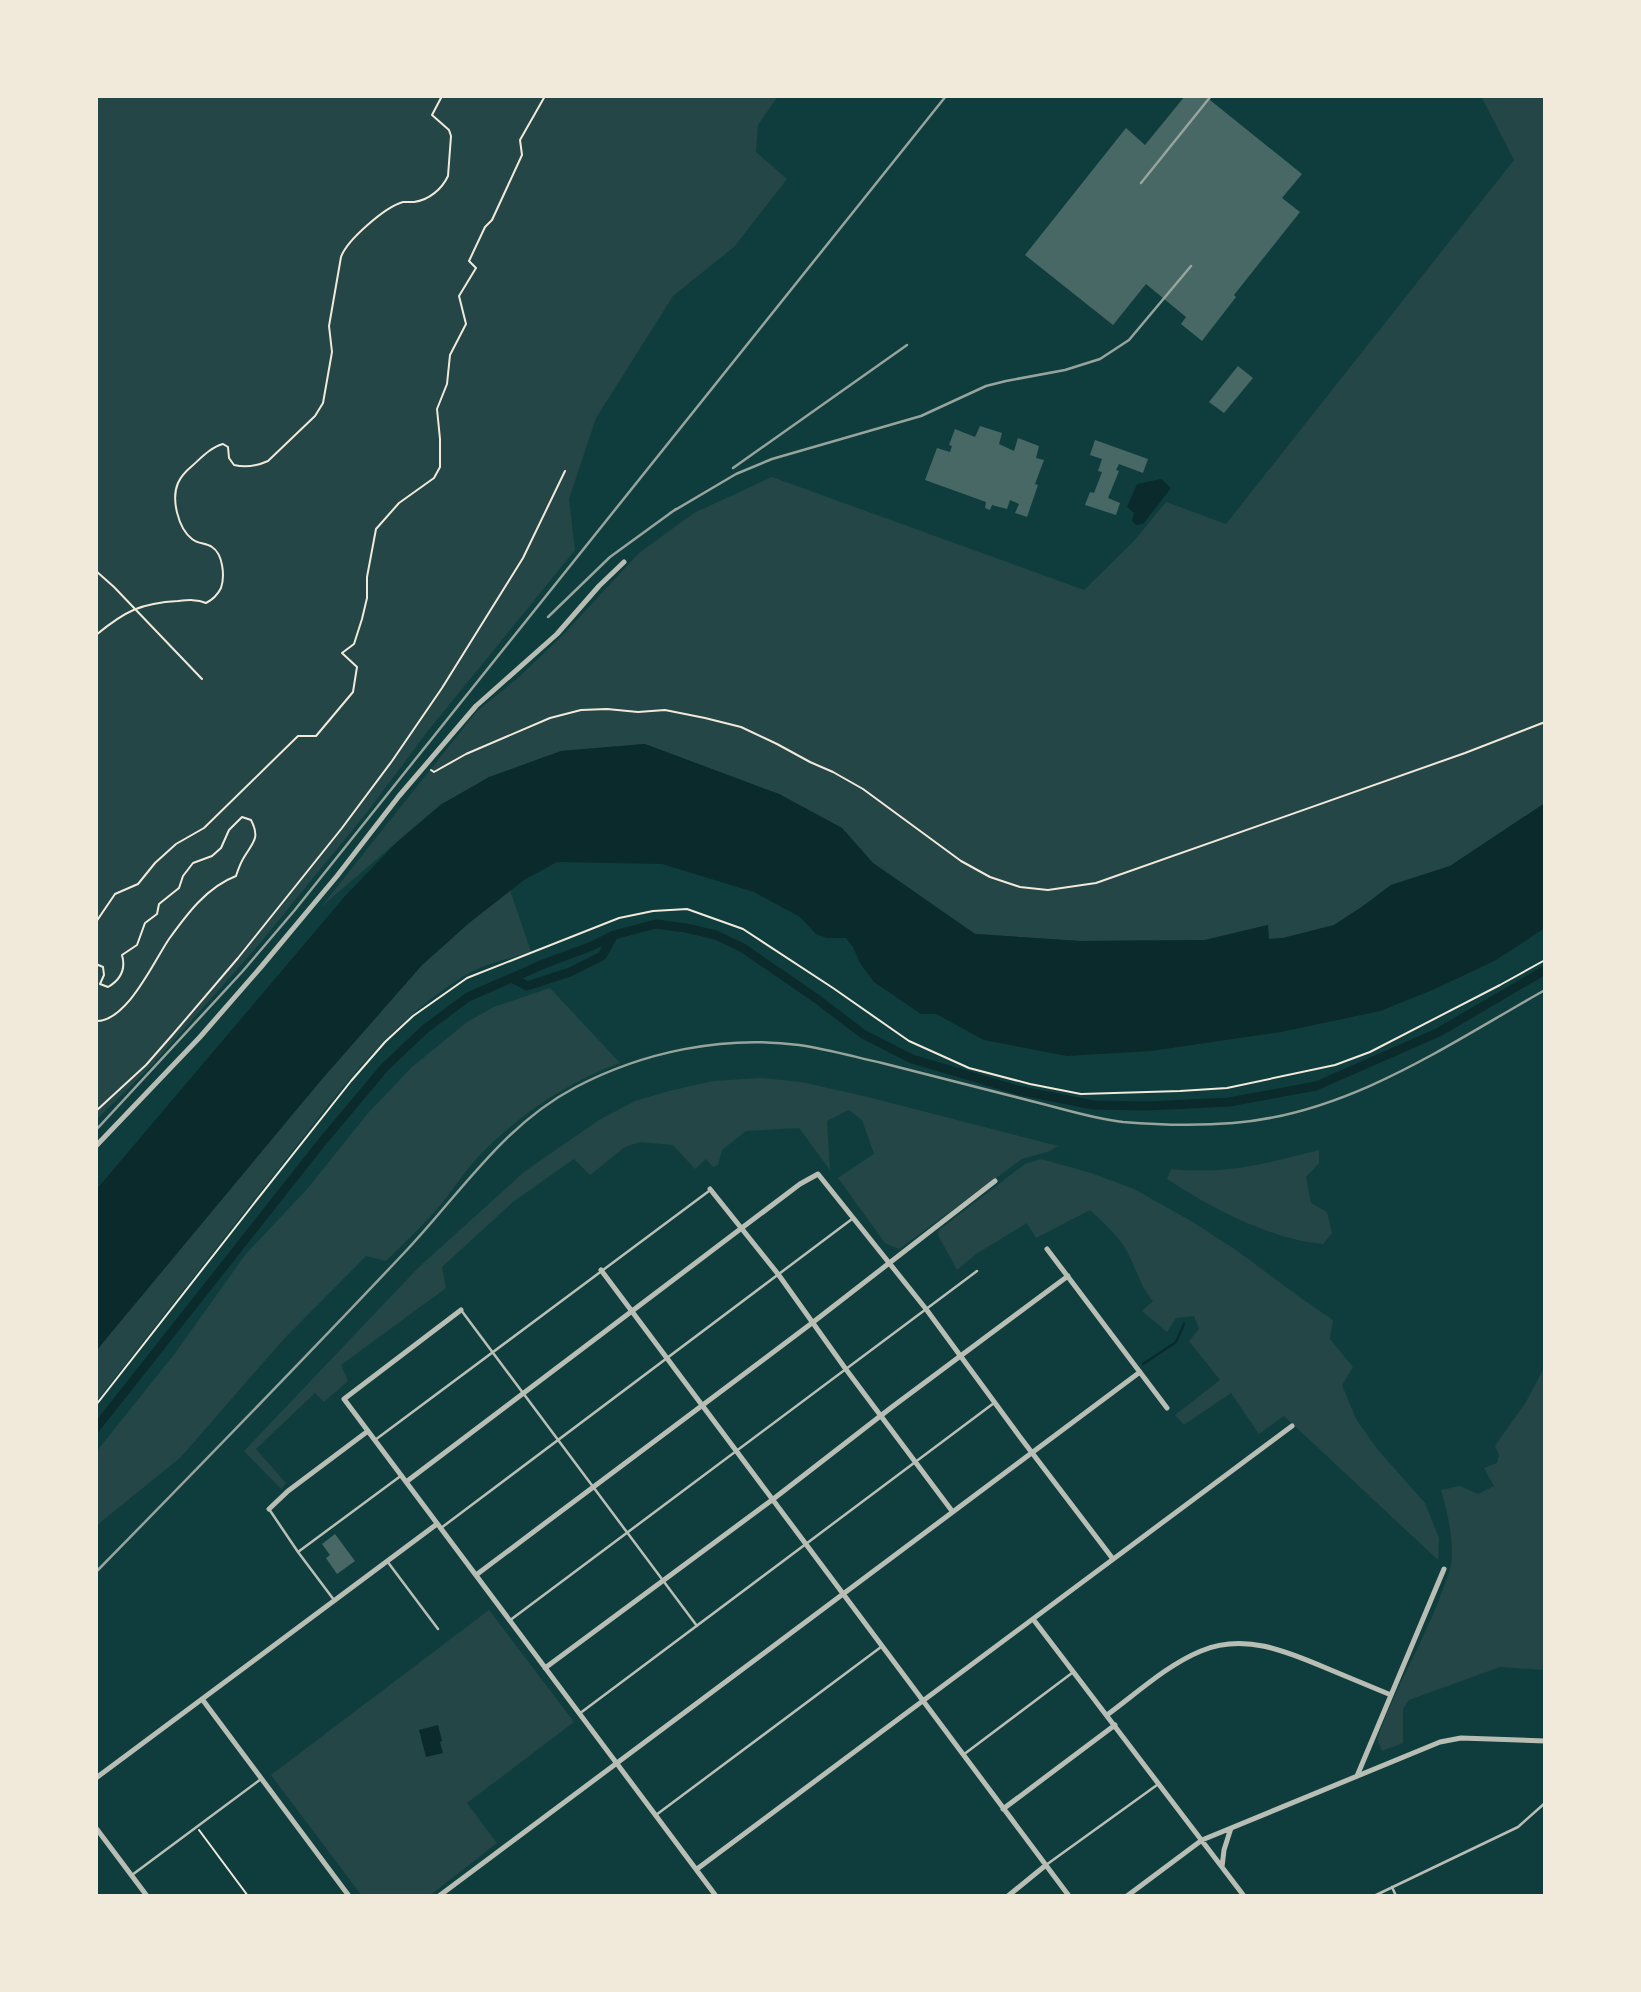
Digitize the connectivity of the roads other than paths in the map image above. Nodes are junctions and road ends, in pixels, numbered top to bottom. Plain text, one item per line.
1 (624, 562) dead end
2 (96, 1146) edge
3 (995, 1181) dead end
4 (710, 1189) joint
5 (854, 1218) junction
6 (743, 1229) junction
7 (1047, 1249) dead end
8 (889, 1263) junction
9 (601, 1270) junction
10 (977, 1271) dead end
11 (778, 1274) junction
12 (1068, 1276) junction
13 (926, 1309) junction
14 (461, 1310) joint
15 (632, 1312) junction
16 (812, 1322) junction
17 (494, 1353) junction
18 (960, 1357) junction
19 (667, 1358) junction
20 (845, 1368) junction
21 (1140, 1371) junction
22 (524, 1393) junction
23 (994, 1403) junction
24 (702, 1405) junction
25 (1167, 1408) dead end
26 (881, 1415) junction
27 (1292, 1426) dead end
28 (368, 1430) junction
29 (559, 1439) junction
30 (375, 1440) junction
31 (736, 1452) junction
32 (1032, 1452) junction
33 (916, 1462) junction
34 (402, 1475) junction
35 (406, 1482) junction
36 (594, 1486) junction
37 (772, 1500) junction
38 (269, 1509) joint
39 (952, 1511) junction
40 (439, 1526) junction
41 (628, 1533) junction
42 (805, 1544) junction
43 (298, 1552) junction
44 (1113, 1559) junction
45 (387, 1562) junction
46 (1444, 1569) dead end
47 (476, 1575) junction
48 (663, 1580) junction
49 (842, 1594) junction
50 (335, 1600) junction
51 (1033, 1619) junction
52 (509, 1621) junction
53 (697, 1626) junction
54 (438, 1629) dead end
55 (881, 1647) junction
56 (545, 1668) junction
57 (1074, 1672) junction
58 (1391, 1695) junction
59 (202, 1699) junction
60 (922, 1701) junction
61 (579, 1714) junction
62 (1107, 1715) junction
63 (1115, 1725) junction
64 (1545, 1741) edge
65 (963, 1755) junction
66 (616, 1764) junction
67 (1357, 1776) junction
68 (96, 1778) edge
69 (261, 1779) junction
70 (1159, 1783) junction
71 (1545, 1803) edge
72 (1003, 1809) junction
73 (656, 1815) junction
74 (96, 1828) edge
75 (1231, 1828) junction
76 (1202, 1840) junction
77 (1046, 1865) junction
78 (1222, 1867) junction
79 (697, 1869) junction
80 (132, 1875) junction
81 (1392, 1886) junction
82 (347, 1893) edge
83 (147, 1896) edge
84 (337, 1896) edge
85 (439, 1896) edge
86 (716, 1896) edge
87 (1008, 1896) edge
88 (1069, 1896) edge
89 (1128, 1896) edge
90 (1244, 1896) edge
91 (1374, 1896) edge
92 (1396, 1896) edge

1 - 2 street
3 - 8 street
4 - 6 street
4 - 9 lane
5 - 6 street
5 - 8 street
5 - 11 lane
6 - 11 street
6 - 15 street
7 - 12 street
8 - 13 street
8 - 16 street
9 - 15 street
9 - 17 lane
10 - 13 lane
11 - 16 street
11 - 19 lane
12 - 18 street
12 - 21 street
13 - 18 street
13 - 20 lane
14 - 17 lane
14 - 28 street
15 - 19 street
15 - 22 street
16 - 20 street
16 - 24 street
17 - 22 lane
17 - 30 lane
18 - 23 street
18 - 26 street
19 - 24 street
19 - 29 lane
20 - 26 street
20 - 31 lane
21 - 25 street
21 - 32 street
22 - 29 lane
22 - 35 street
23 - 32 street
23 - 33 lane
24 - 31 street
24 - 36 street
26 - 33 street
26 - 37 street
27 - 44 street
28 - 30 street
28 - 38 street
29 - 36 lane
29 - 40 lane
30 - 34 street
31 - 37 street
31 - 41 lane
32 - 39 street
32 - 44 street
33 - 39 street
33 - 42 lane
34 - 35 street
34 - 43 lane
35 - 40 street
36 - 41 lane
36 - 47 street
37 - 42 street
37 - 48 street
38 - 43 lane
39 - 49 street
40 - 45 street
40 - 47 street
41 - 48 lane
41 - 52 lane
42 - 49 street
42 - 53 lane
43 - 50 lane
44 - 51 street
45 - 50 street
45 - 54 lane
46 - 58 street
47 - 52 street
48 - 53 lane
48 - 56 street
49 - 55 street
49 - 66 street
50 - 59 street
51 - 57 street
51 - 60 street
52 - 56 street
53 - 61 lane
55 - 60 street
55 - 73 lane
56 - 61 street
57 - 62 street
57 - 65 lane
58 - 62 street
58 - 67 street
59 - 68 street
59 - 69 street
60 - 65 street
60 - 79 street
61 - 66 street
62 - 63 street
63 - 70 street
63 - 72 street
64 - 67 street
65 - 72 street
66 - 73 street
66 - 85 street
67 - 75 street
69 - 80 lane
69 - 82 street
70 - 76 street
70 - 77 lane
71 - 81 lane
72 - 77 street
73 - 79 street
74 - 80 street
75 - 76 street
75 - 78 street
76 - 78 street
76 - 89 street
77 - 87 street
77 - 88 street
78 - 90 street
79 - 86 street
80 - 83 street
81 - 91 lane
81 - 92 lane
82 - 84 lane

